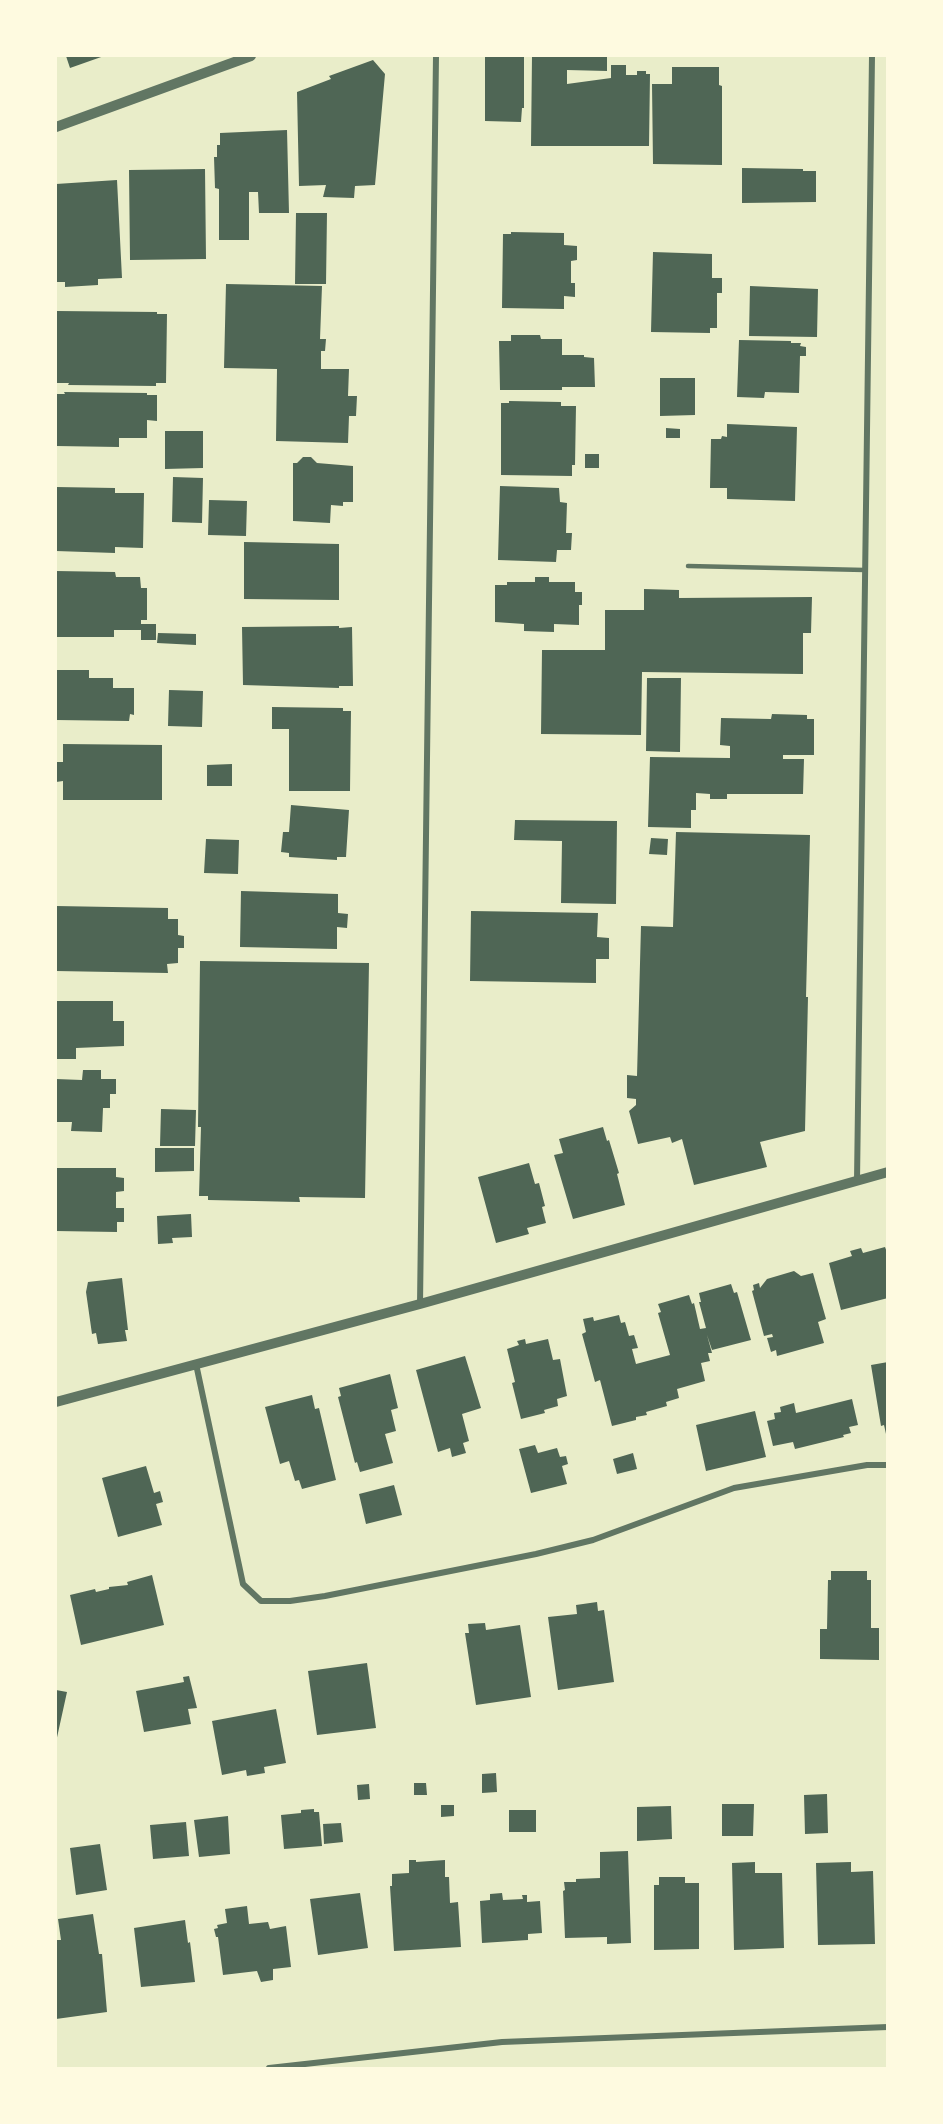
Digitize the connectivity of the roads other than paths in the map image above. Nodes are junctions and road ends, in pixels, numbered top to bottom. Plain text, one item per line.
1 (251, 56) edge
2 (436, 56) edge
3 (872, 56) edge
4 (56, 127) edge
5 (688, 566) dead end
6 (865, 570) junction
7 (888, 1172) edge
8 (856, 1180) junction
9 (420, 1304) junction
10 (196, 1364) junction
11 (56, 1402) edge
12 (888, 1465) edge
13 (888, 2027) edge
14 (269, 2068) edge

1 - 4 street
2 - 9 street
3 - 6 street
5 - 6 lane
6 - 8 street
7 - 8 street
8 - 9 street
9 - 10 street
10 - 11 street
10 - 12 street
13 - 14 street

